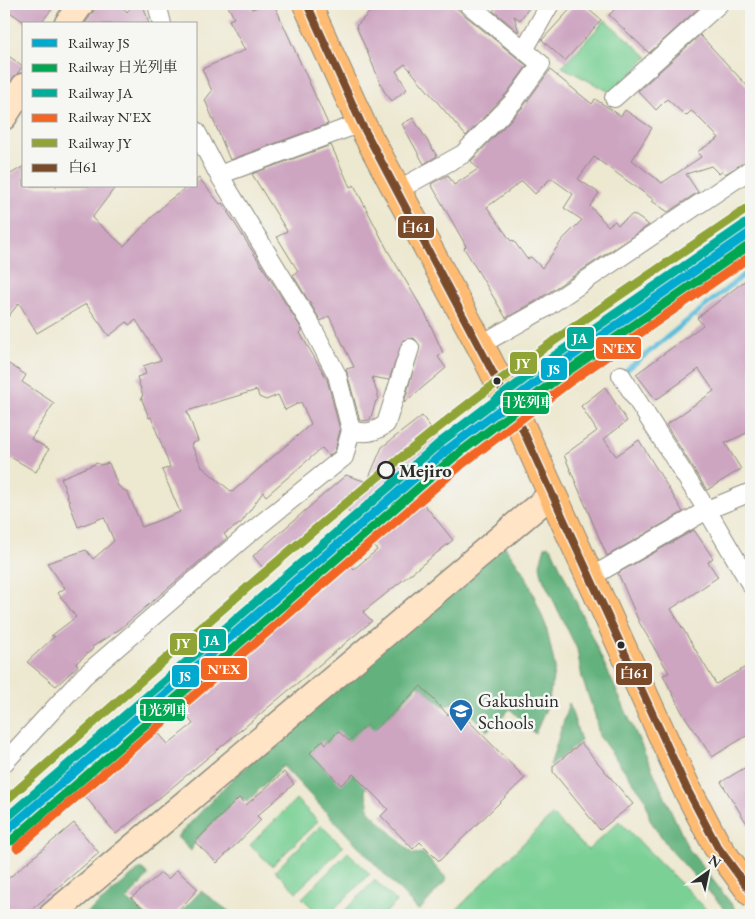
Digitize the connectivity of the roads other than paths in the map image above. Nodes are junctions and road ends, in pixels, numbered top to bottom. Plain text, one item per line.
1 (80, 4) edge
2 (157, 4) edge
3 (307, 4) edge
4 (468, 4) edge
5 (550, 4) edge
6 (719, 4) edge
7 (67, 22) edge
8 (162, 22) edge
9 (524, 50) junction
10 (22, 89) edge
11 (614, 98) dead end
12 (4, 117) edge
13 (361, 123) junction
14 (198, 135) edge
15 (751, 169) edge
16 (219, 175) junction
17 (396, 191) junction
18 (410, 348) dead end
19 (484, 352) junction
20 (621, 375) dead end
21 (351, 430) junction
22 (751, 492) edge
23 (552, 494) junction
24 (707, 510) junction
25 (591, 576) junction
26 (751, 585) edge
27 (4, 763) edge
28 (751, 892) edge
29 (52, 915) edge

1 - 7 street
2 - 8 street
3 - 13 main road
4 - 9 street
5 - 9 street
6 - 11 street
9 - 17 street
10 - 12 street
13 - 16 street
13 - 17 main road
14 - 16 street
15 - 19 street
16 - 21 street
17 - 19 main road
18 - 21 street
19 - 23 main road
20 - 24 street
21 - 27 street
22 - 24 street
23 - 25 main road
23 - 29 street
24 - 25 street
24 - 26 street
25 - 28 main road

